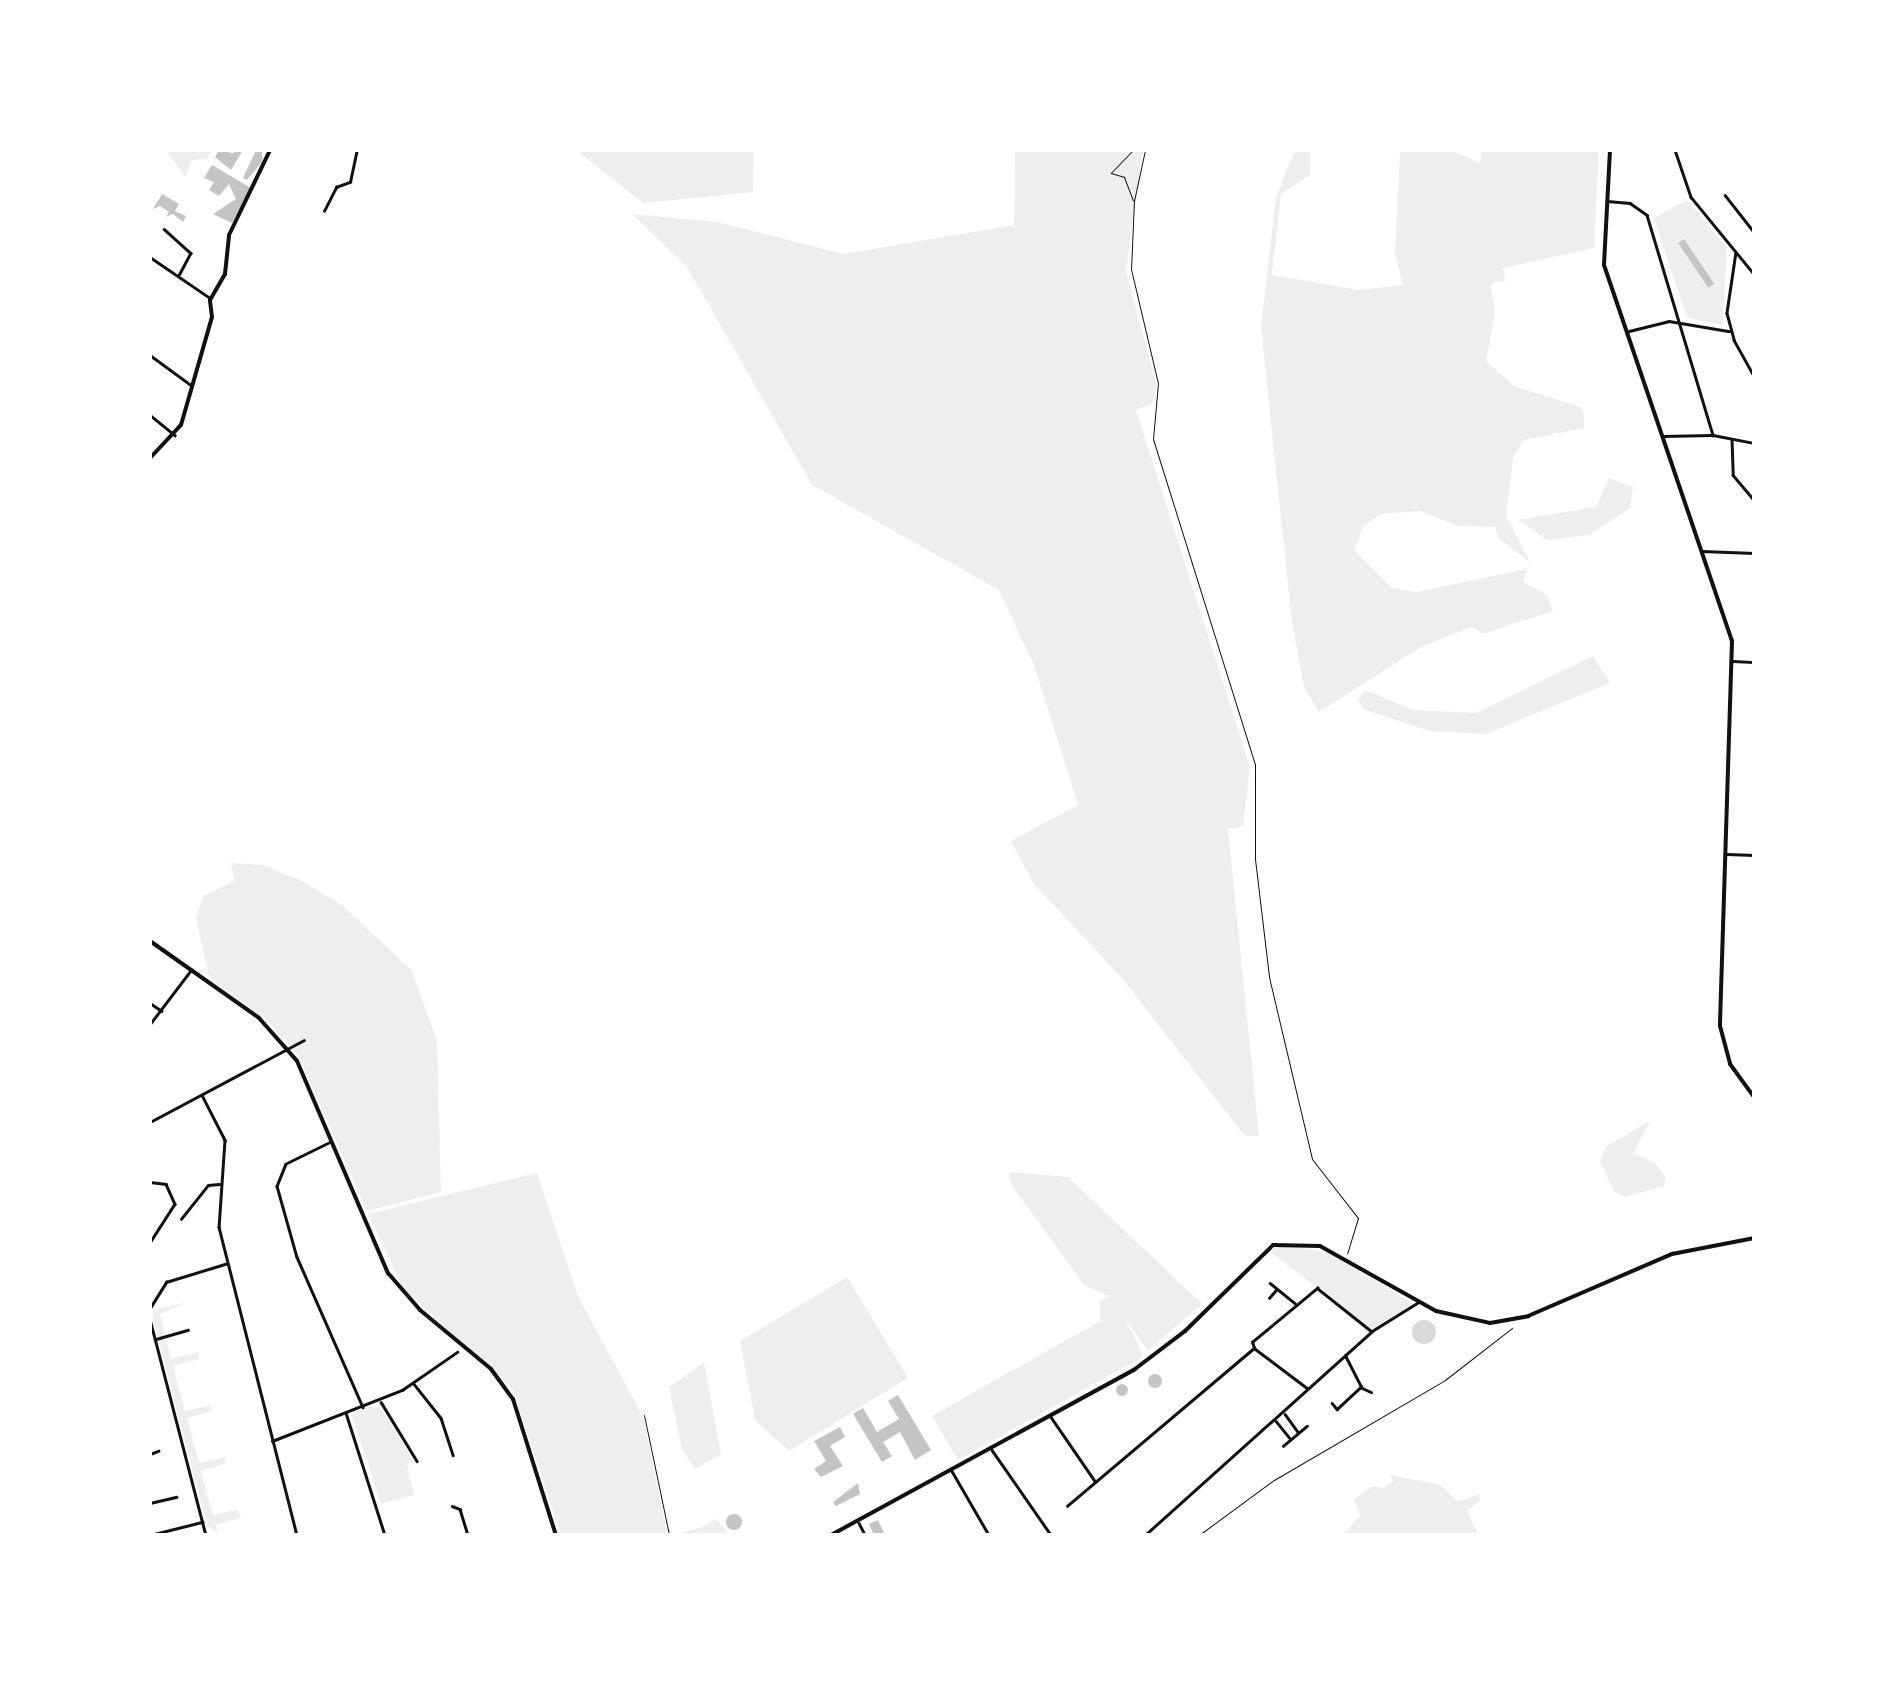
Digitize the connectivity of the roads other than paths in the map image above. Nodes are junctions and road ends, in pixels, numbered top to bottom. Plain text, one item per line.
1 (270, 150) edge
2 (356, 150) edge
3 (1610, 150) edge
4 (1675, 150) edge
5 (1725, 195) dead end
6 (1735, 196) dead end
7 (1606, 201) junction
8 (1730, 202) junction
9 (324, 211) dead end
10 (164, 229) dead end
11 (1754, 232) edge
12 (1737, 251) junction
13 (150, 256) edge
14 (1754, 274) edge
15 (179, 275) junction
16 (210, 300) junction
17 (1684, 322) junction
18 (1626, 332) junction
19 (1731, 332) junction
20 (150, 356) edge
21 (1754, 376) edge
22 (193, 386) junction
23 (150, 415) edge
24 (1712, 434) junction
25 (175, 435) junction
26 (1662, 436) junction
27 (1733, 438) junction
28 (1754, 444) edge
29 (150, 458) edge
30 (1754, 500) edge
31 (1702, 551) junction
32 (1754, 553) edge
33 (1732, 661) junction
34 (1754, 662) edge
35 (1725, 854) junction
36 (1754, 855) edge
37 (150, 941) edge
38 (192, 970) junction
39 (150, 1003) edge
40 (163, 1012) junction
41 (150, 1024) edge
42 (304, 1040) dead end
43 (289, 1051) junction
44 (202, 1095) junction
45 (1754, 1097) edge
46 (150, 1122) edge
47 (333, 1142) junction
48 (150, 1182) edge
49 (221, 1184) junction
50 (181, 1204) dead end
51 (187, 1210) junction
52 (180, 1219) dead end
53 (1754, 1238) edge
54 (150, 1243) edge
55 (227, 1263) junction
56 (1270, 1283) dead end
57 (1277, 1289) junction
58 (1269, 1295) dead end
59 (1418, 1302) junction
60 (1296, 1304) junction
61 (150, 1308) edge
62 (150, 1319) edge
63 (188, 1330) dead end
64 (1372, 1331) junction
65 (154, 1341) edge
66 (1254, 1348) junction
67 (457, 1352) dead end
68 (1344, 1355) junction
69 (412, 1382) junction
70 (1361, 1387) junction
71 (1308, 1388) junction
72 (1371, 1392) dead end
73 (380, 1400) junction
74 (1332, 1404) dead end
75 (363, 1406) junction
76 (1336, 1409) junction
77 (346, 1413) junction
78 (1284, 1413) junction
79 (644, 1415) dead end
80 (1340, 1416) dead end
81 (1051, 1417) junction
82 (1275, 1420) junction
83 (1307, 1426) dead end
84 (1299, 1432) junction
85 (1291, 1439) junction
86 (272, 1441) junction
87 (1284, 1446) dead end
88 (991, 1449) junction
89 (158, 1452) dead end
90 (150, 1454) edge
91 (453, 1455) dead end
92 (417, 1461) dead end
93 (952, 1470) junction
94 (1096, 1482) junction
95 (150, 1503) edge
96 (172, 1505) dead end
97 (452, 1506) dead end
98 (1067, 1506) dead end
99 (858, 1520) junction
100 (203, 1522) junction
101 (150, 1535) edge
102 (206, 1535) edge
103 (297, 1535) edge
104 (385, 1535) edge
105 (468, 1535) edge
106 (556, 1535) edge
107 (670, 1535) edge
108 (831, 1535) edge
109 (865, 1535) edge
110 (989, 1535) edge
111 (1050, 1535) edge
112 (1145, 1535) edge

1 - 16 street
2 - 9 street
3 - 7 street
4 - 12 street
5 - 8 street
6 - 8 street
7 - 17 street
7 - 18 street
8 - 11 street
10 - 15 street
12 - 14 street
12 - 19 street
13 - 15 street
15 - 16 street
16 - 22 street
17 - 18 street
17 - 19 street
17 - 24 street
18 - 26 street
19 - 21 street
20 - 22 street
22 - 25 street
23 - 25 street
24 - 26 street
24 - 27 street
25 - 29 street
26 - 31 street
27 - 28 street
27 - 30 street
31 - 32 street
31 - 33 street
33 - 34 street
33 - 35 street
35 - 36 street
35 - 45 street
37 - 38 street
38 - 40 street
38 - 43 street
39 - 40 street
40 - 41 street
42 - 43 street
43 - 44 street
43 - 47 street
44 - 46 street
44 - 49 street
47 - 75 street
47 - 106 street
48 - 54 street
49 - 51 street
49 - 55 street
50 - 51 street
51 - 52 street
53 - 59 street
55 - 61 street
55 - 86 street
56 - 57 street
57 - 58 street
57 - 60 street
59 - 64 street
59 - 81 street
60 - 64 street
60 - 66 street
62 - 65 street
63 - 65 street
64 - 68 street
65 - 100 street
66 - 71 street
66 - 94 street
67 - 69 street
68 - 70 street
68 - 71 street
69 - 73 street
69 - 91 street
70 - 72 street
70 - 76 street
71 - 78 street
73 - 75 street
73 - 92 street
74 - 76 street
75 - 77 street
76 - 80 street
77 - 86 street
77 - 104 street
78 - 82 street
78 - 84 street
79 - 107 lane
81 - 88 street
81 - 94 street
82 - 85 street
82 - 112 street
83 - 84 street
84 - 85 street
85 - 87 street
86 - 103 street
88 - 93 street
88 - 111 street
89 - 90 street
93 - 99 street
93 - 110 street
94 - 98 street
95 - 96 street
97 - 105 street
99 - 108 street
99 - 109 street
100 - 101 street
100 - 102 street

